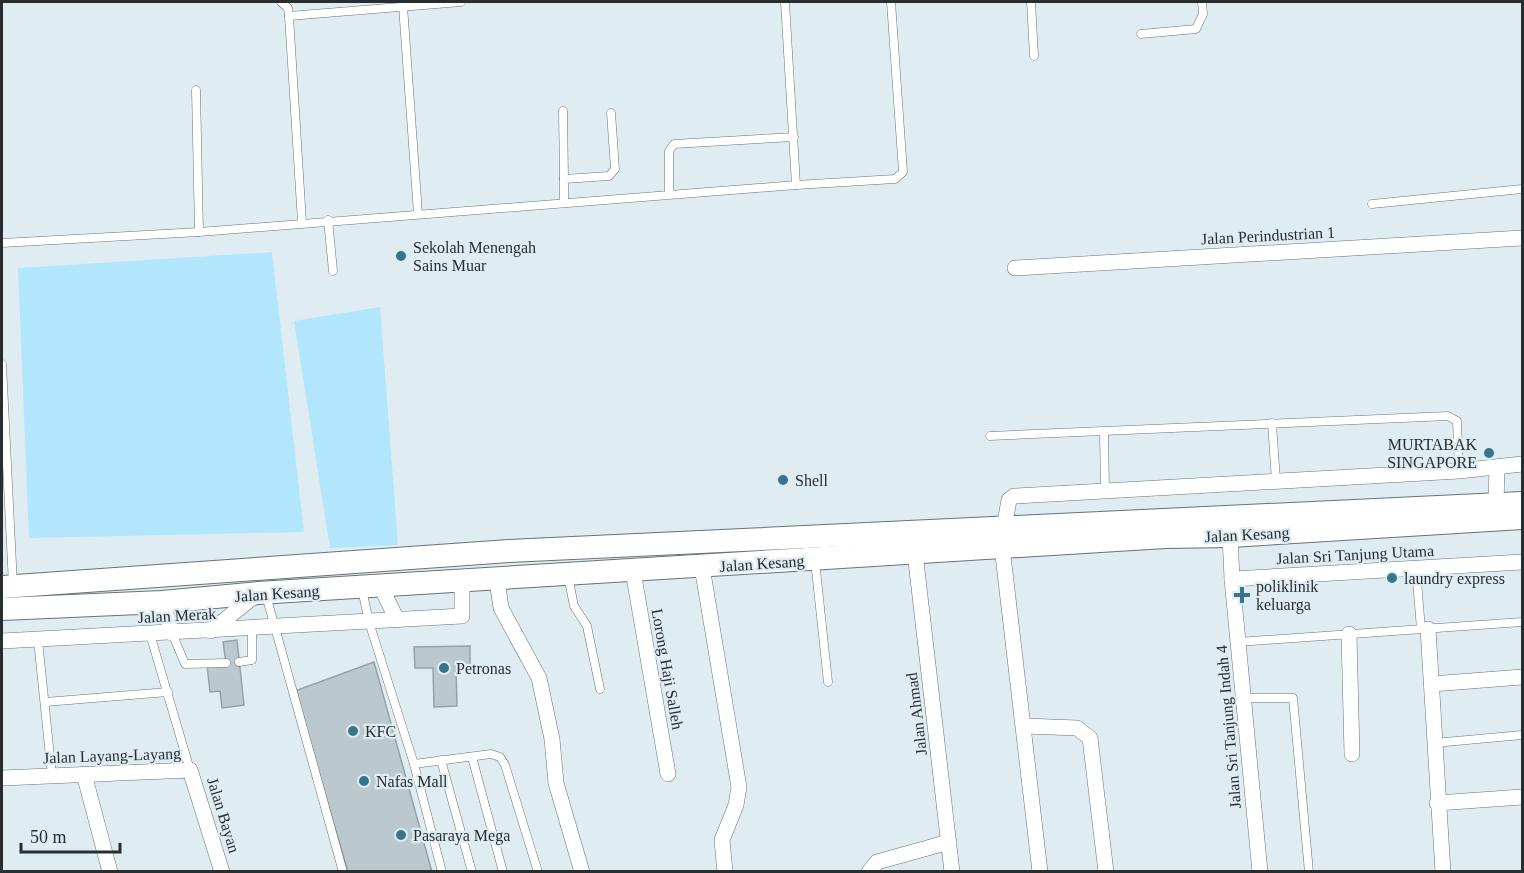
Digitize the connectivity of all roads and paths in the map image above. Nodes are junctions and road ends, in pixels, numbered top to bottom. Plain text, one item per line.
1 (281, 2) edge
2 (461, 2) edge
3 (786, 2) edge
4 (891, 2) edge
5 (1030, 2) edge
6 (1202, 2) edge
7 (403, 6) junction
8 (289, 16) junction
9 (1141, 34) dead end
10 (1034, 56) dead end
11 (196, 90) dead end
12 (563, 111) dead end
13 (611, 113) dead end
14 (794, 137) junction
15 (564, 179) junction
16 (796, 185) junction
17 (1522, 189) edge
18 (669, 194) junction
19 (564, 202) junction
20 (1372, 204) dead end
21 (418, 214) junction
22 (328, 220) junction
23 (302, 222) junction
24 (199, 232) junction
25 (1522, 238) edge
26 (2, 243) edge
27 (1015, 268) dead end
28 (333, 271) dead end
29 (2, 364) edge
30 (2, 374) edge
31 (1272, 423) junction
32 (1104, 433) junction
33 (990, 436) dead end
34 (1522, 464) edge
35 (1497, 470) junction
36 (1459, 471) junction
37 (4, 476) edge
38 (1276, 481) junction
39 (1106, 491) junction
40 (1497, 498) junction
41 (1522, 503) edge
42 (1522, 518) edge
43 (1005, 526) junction
44 (1230, 536) junction
45 (915, 553) junction
46 (815, 560) junction
47 (1522, 562) edge
48 (702, 567) junction
49 (1416, 568) junction
50 (633, 571) junction
51 (567, 575) junction
52 (497, 579) junction
53 (1232, 579) junction
54 (462, 582) junction
55 (371, 587) junction
56 (262, 593) junction
57 (7, 598) edge
58 (162, 602) junction
59 (397, 620) junction
60 (369, 622) junction
61 (1522, 622) edge
62 (275, 628) junction
63 (252, 629) junction
64 (1424, 629) junction
65 (212, 631) junction
66 (172, 633) junction
67 (150, 634) junction
68 (1349, 634) junction
69 (38, 640) junction
70 (2, 641) edge
71 (1238, 642) junction
72 (225, 663) dead end
73 (239, 663) dead end
74 (1522, 677) edge
75 (828, 682) dead end
76 (1432, 684) junction
77 (600, 689) dead end
78 (168, 692) junction
79 (1243, 698) junction
80 (45, 702) junction
81 (1025, 726) junction
82 (1522, 735) edge
83 (1434, 743) junction
84 (1352, 753) dead end
85 (472, 757) junction
86 (441, 760) junction
87 (414, 764) junction
88 (190, 770) junction
89 (84, 774) junction
90 (668, 774) dead end
91 (52, 776) junction
92 (2, 778) edge
93 (1522, 796) edge
94 (1437, 803) junction
95 (949, 842) junction
96 (219, 871) edge
97 (110, 872) edge
98 (343, 872) edge
99 (442, 872) edge
100 (472, 872) edge
101 (503, 872) edge
102 (538, 872) edge
103 (582, 872) edge
104 (725, 872) edge
105 (869, 872) edge
106 (952, 872) edge
107 (1040, 872) edge
108 (1106, 872) edge
109 (1260, 872) edge
110 (1309, 872) edge
111 (1443, 872) edge

1 - 8 lane
2 - 7 lane
3 - 14 lane
4 - 16 lane
5 - 10 lane
6 - 9 lane
7 - 8 lane
7 - 21 lane
8 - 23 lane
11 - 24 lane
12 - 15 lane
13 - 15 lane
14 - 16 lane
14 - 18 lane
15 - 19 lane
16 - 18 lane
17 - 20 lane
18 - 19 lane
19 - 21 lane
21 - 22 lane
22 - 23 lane
22 - 28 lane
23 - 24 lane
24 - 26 lane
25 - 27 street, Jalan Perindustrian 1
29 - 30 lane
30 - 37 lane
31 - 32 lane
31 - 36 lane
31 - 38 lane
32 - 33 lane
32 - 39 lane
34 - 35 street
35 - 36 street
35 - 40 street
36 - 38 street
37 - 57 lane
38 - 39 street
39 - 43 street
40 - 41 main road, Jalan Kesang
40 - 43 main road, Jalan Kesang
42 - 44 main road, Jalan Kesang
43 - 44 main road, Jalan Kesang
43 - 45 main road, Jalan Kesang
43 - 57 main road, Jalan Kesang
43 - 81 street
44 - 53 street
45 - 46 main road, Jalan Kesang
45 - 95 street, Jalan Ahmad
46 - 48 main road, Jalan Kesang
46 - 75 lane
47 - 49 street, Jalan Sri Tanjung Utama
48 - 50 main road, Jalan Kesang
48 - 104 street
49 - 53 street, Jalan Sri Tanjung Utama
49 - 64 lane
50 - 51 main road, Jalan Kesang
50 - 90 street, Lorong Haji Salleh
51 - 52 main road, Jalan Kesang
51 - 77 lane
52 - 54 main road, Jalan Kesang
52 - 103 street
53 - 71 street, Jalan Sri Tanjung Indah 4
54 - 55 main road, Jalan Kesang
54 - 59 street, Jalan Merak
55 - 56 main road, Jalan Kesang
55 - 59 street
55 - 60 lane
56 - 58 main road, Jalan Kesang
56 - 62 lane
56 - 65 street
57 - 58 main road, Jalan Kesang
58 - 66 street
59 - 60 street, Jalan Merak
60 - 62 street, Jalan Merak
60 - 87 lane
61 - 64 lane
62 - 63 street, Jalan Merak
62 - 98 lane
63 - 65 street, Jalan Merak
63 - 73 lane
64 - 68 lane
64 - 76 street
65 - 66 street, Jalan Merak
66 - 67 street, Jalan Merak
66 - 72 lane
67 - 69 street, Jalan Merak
67 - 78 lane, Jalan Layang-Layang
68 - 71 lane
68 - 84 street
69 - 70 street, Jalan Merak
69 - 80 lane
71 - 79 street, Jalan Sri Tanjung Indah 4
74 - 76 street
76 - 83 street
78 - 80 lane
78 - 88 lane, Jalan Layang-Layang
79 - 109 street, Jalan Sri Tanjung Indah 4
79 - 110 lane
80 - 91 lane
81 - 107 street
81 - 108 street
82 - 83 lane
83 - 94 street
85 - 86 lane
85 - 101 lane
85 - 102 lane
86 - 87 lane
86 - 100 lane
87 - 99 lane
88 - 89 street, Jalan Layang-Layang
88 - 96 street, Jalan Bayan
89 - 91 street, Jalan Layang-Layang
89 - 97 street
91 - 92 street, Jalan Layang-Layang
93 - 94 street
94 - 111 street
95 - 105 street
95 - 106 street, Jalan Ahmad

